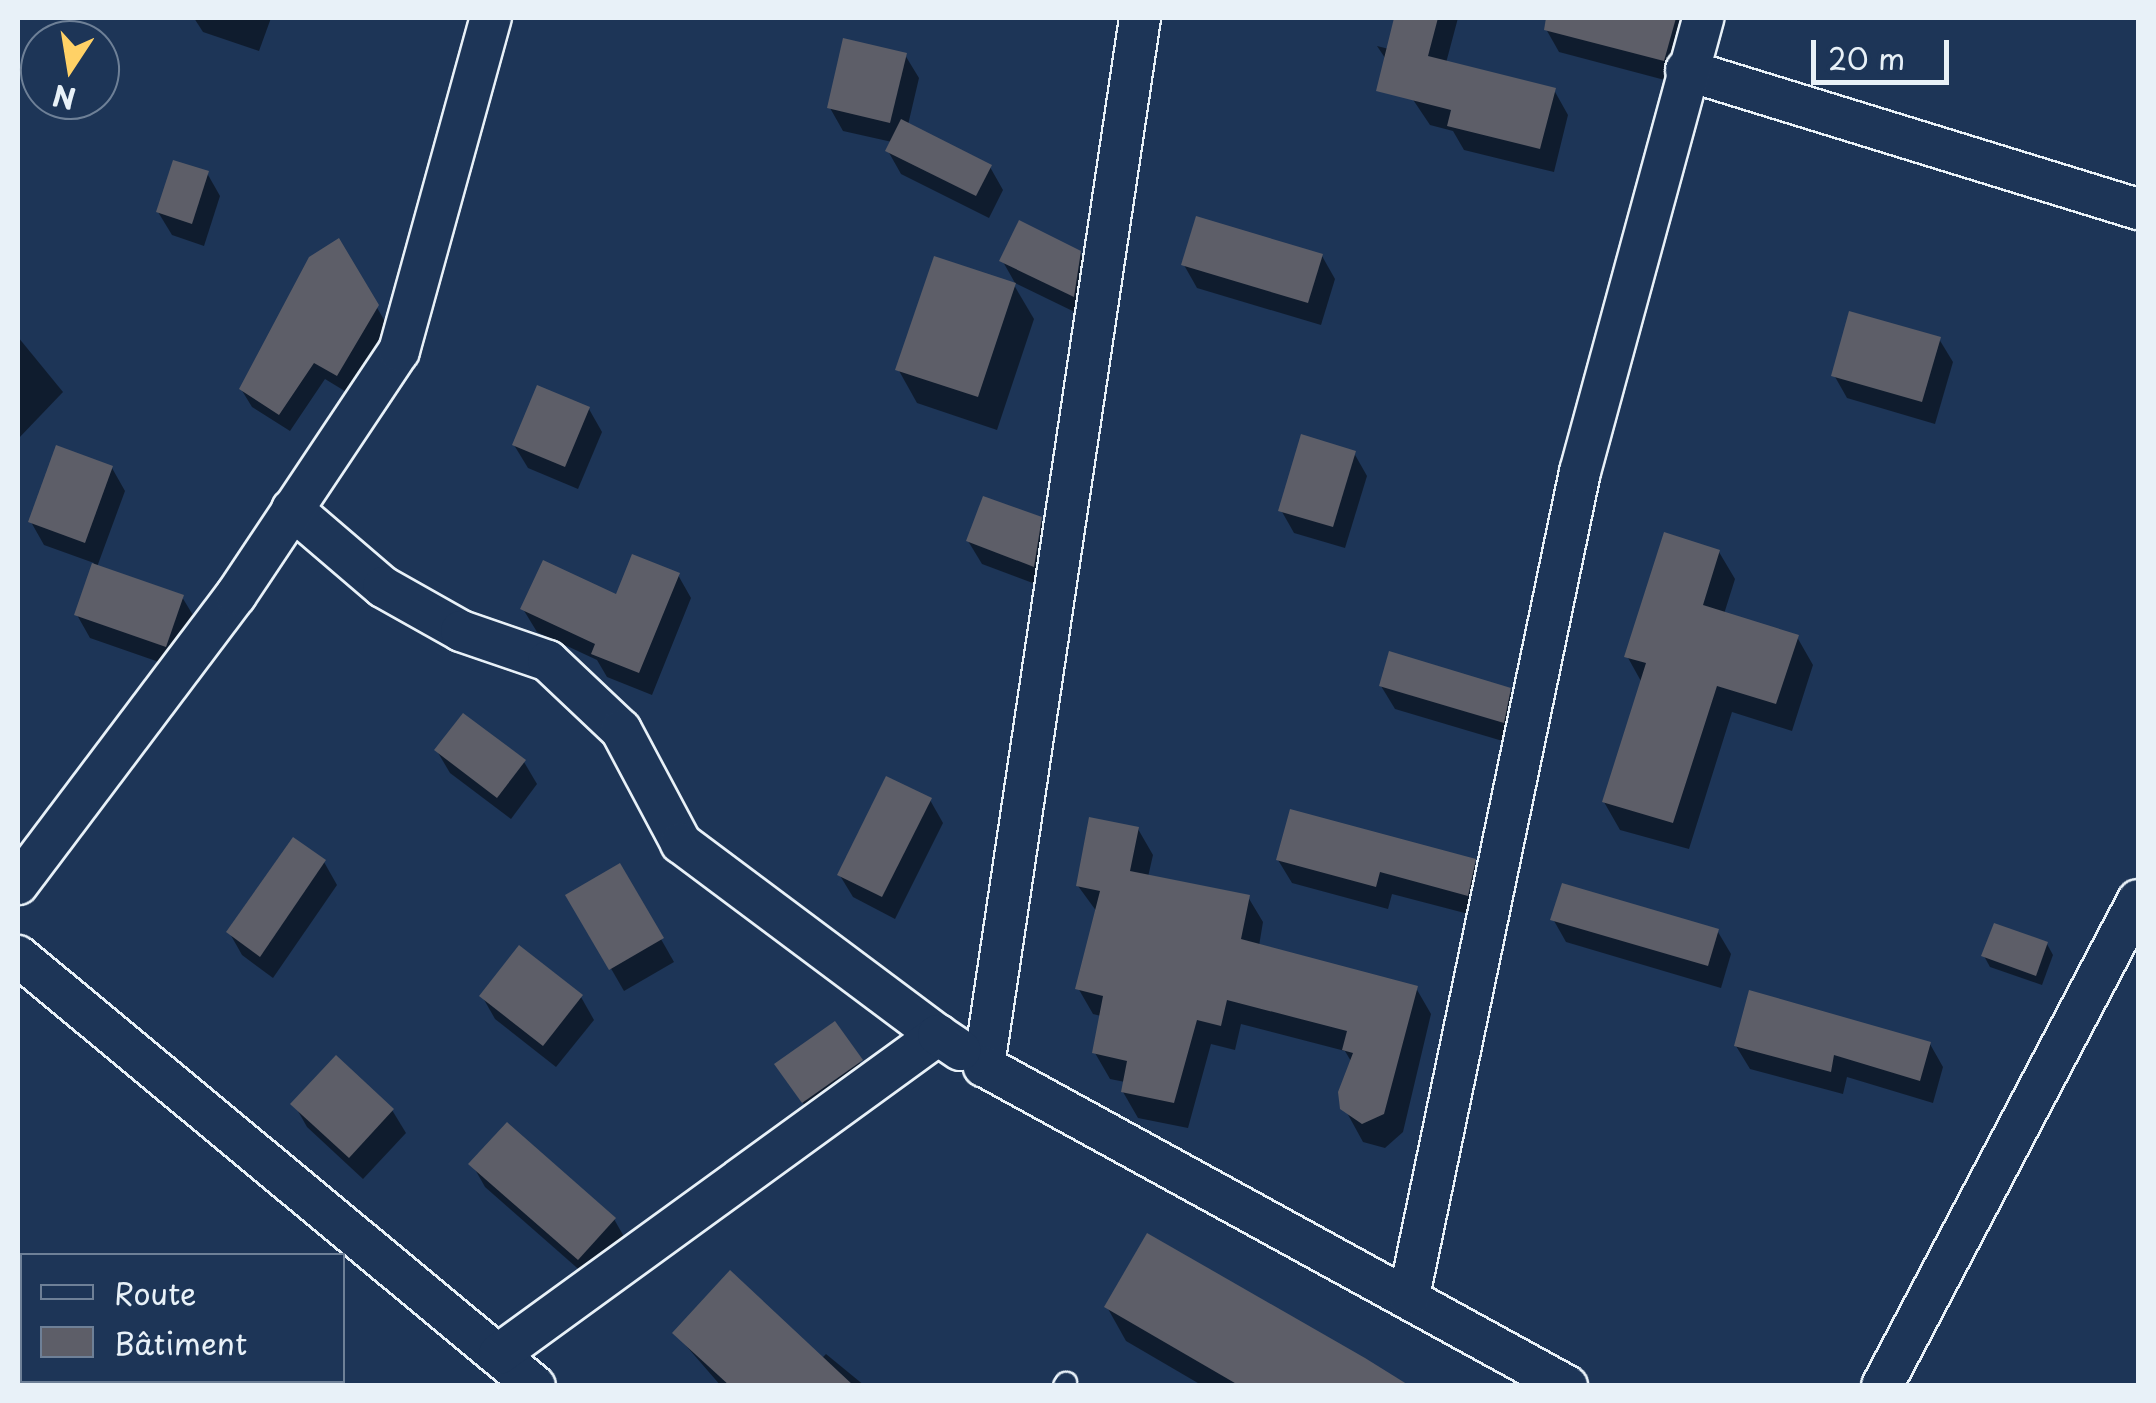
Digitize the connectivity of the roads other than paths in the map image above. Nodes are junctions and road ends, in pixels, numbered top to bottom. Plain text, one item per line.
1 (491, 18) edge
2 (1140, 18) edge
3 (1704, 18) edge
4 (1686, 70) junction
5 (2138, 209) edge
6 (292, 509) junction
7 (18, 884) edge
8 (2134, 916) edge
9 (18, 956) edge
10 (938, 1035) junction
11 (984, 1066) junction
12 (1409, 1296) junction
13 (499, 1354) junction
14 (535, 1386) edge
15 (1567, 1386) edge
16 (1882, 1386) edge

1 - 6 street
2 - 11 street
3 - 4 street
4 - 5 street
4 - 12 street
6 - 7 street
6 - 10 street
8 - 16 street
9 - 13 street
10 - 11 street
10 - 13 street
11 - 12 street
12 - 15 street
13 - 14 street

